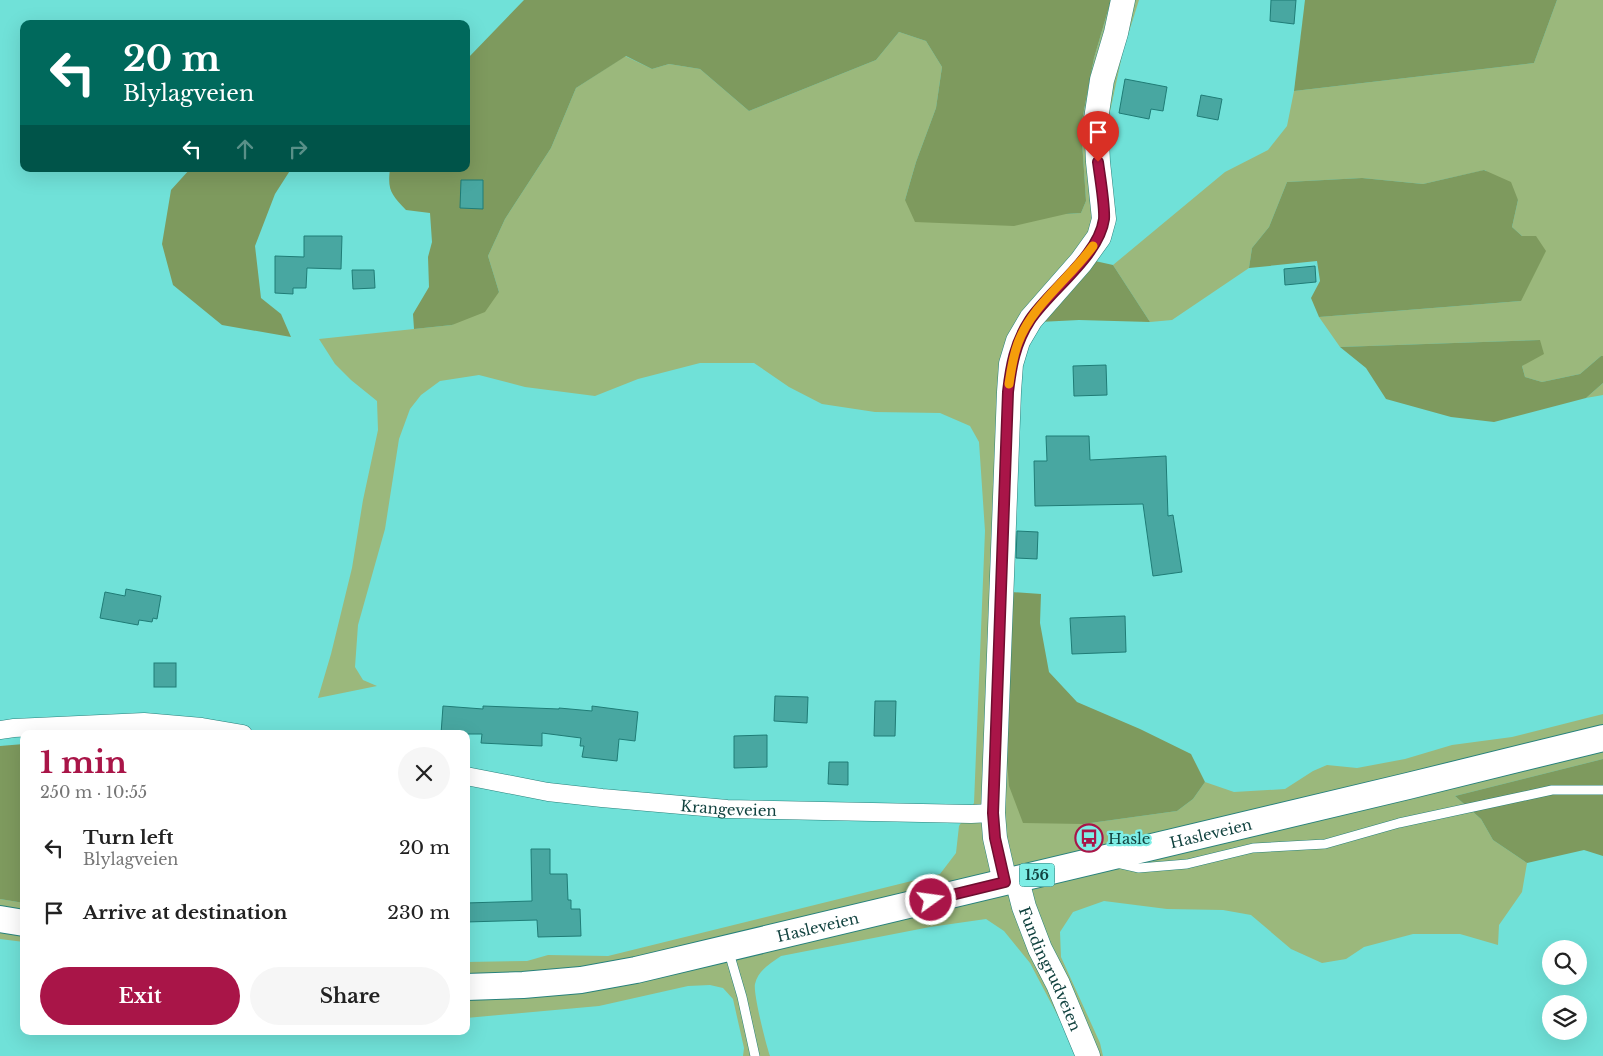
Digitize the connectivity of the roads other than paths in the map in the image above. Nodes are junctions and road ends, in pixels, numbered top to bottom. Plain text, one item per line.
1 (1123, 0) edge
2 (0, 730) edge
3 (220, 730) edge
4 (1603, 738) edge
5 (470, 777) edge
6 (1603, 790) edge
7 (993, 813) junction
8 (1100, 859) junction
9 (1011, 881) junction
10 (0, 919) edge
11 (20, 922) edge
12 (728, 949) junction
13 (470, 987) edge
14 (755, 1056) edge
15 (1088, 1056) edge

1 - 7 street, Fundingrudveien
2 - 3 street
4 - 8 main road, Hasleveien / 156
5 - 7 street, Krangeveien
6 - 8 lane
7 - 9 street, Fundingrudveien
8 - 9 main road, Hasleveien / 156
9 - 12 main road, Hasleveien / 156
9 - 15 street, Fundingrudveien
10 - 11 main road
12 - 13 main road, Hasleveien / 156
12 - 14 lane

